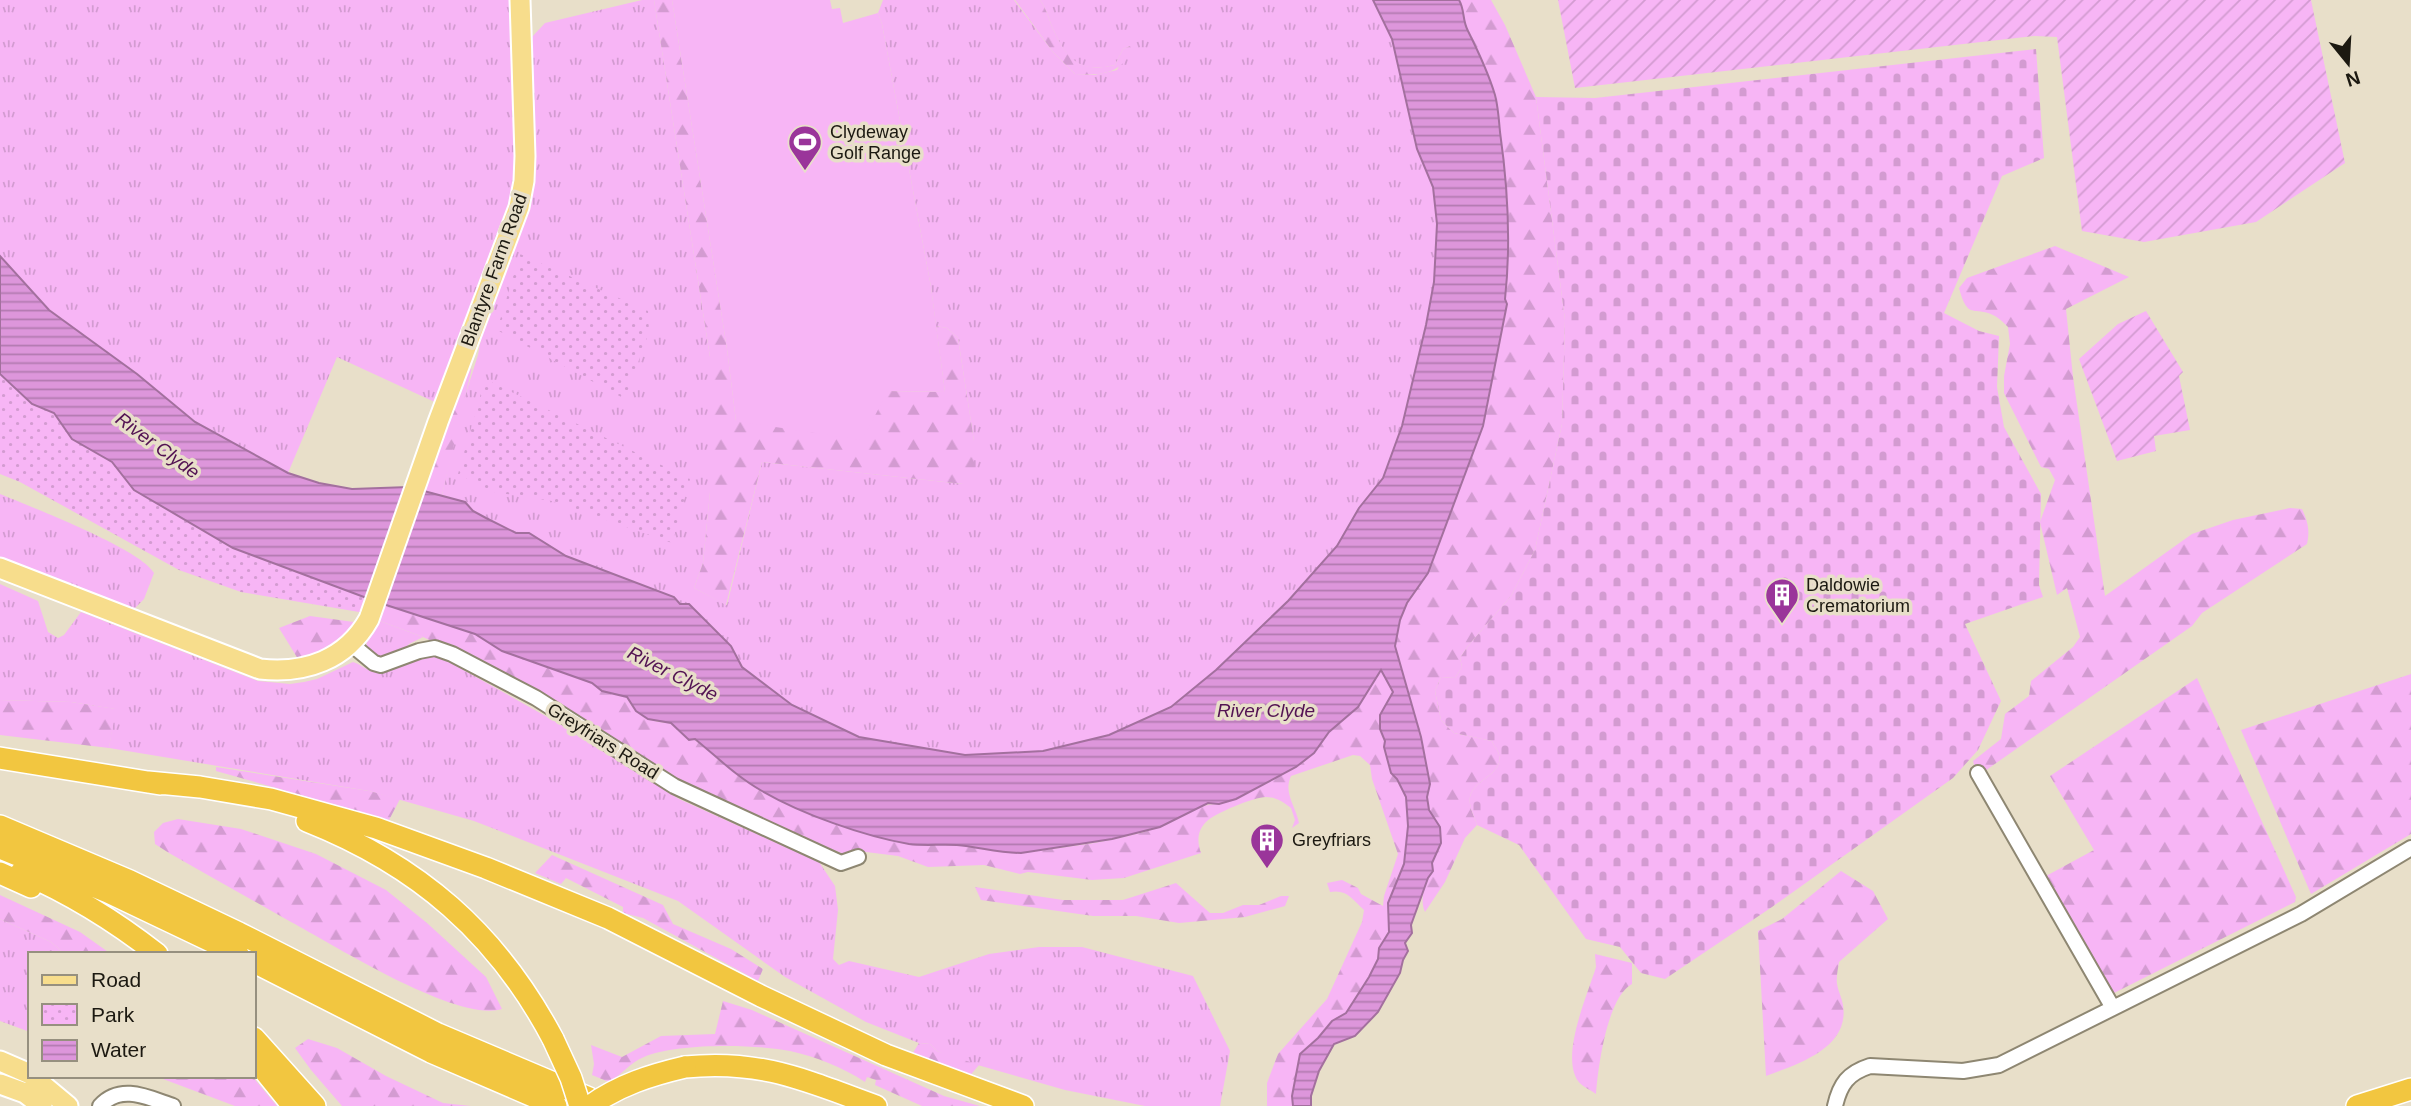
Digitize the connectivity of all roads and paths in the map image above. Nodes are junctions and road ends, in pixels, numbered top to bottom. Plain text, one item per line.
1 (520, 0) edge
2 (0, 568) edge
3 (351, 644) junction
4 (0, 758) edge
5 (1978, 773) dead end
6 (148, 782) junction
7 (0, 826) edge
8 (0, 848) edge
9 (2411, 848) edge
10 (858, 857) dead end
11 (0, 862) edge
12 (0, 873) edge
13 (137, 952) edge
14 (154, 952) edge
15 (234, 952) edge
16 (256, 963) edge
17 (2113, 1008) junction
18 (256, 1040) edge
19 (256, 1048) edge
20 (256, 1060) edge
21 (0, 1061) edge
22 (28, 1074) edge
23 (35, 1078) edge
24 (0, 1084) edge
25 (2411, 1088) edge
26 (835, 1091) junction
27 (2411, 1097) edge
28 (42, 1106) edge
29 (68, 1106) edge
30 (100, 1106) edge
31 (173, 1106) edge
32 (293, 1106) edge
33 (308, 1106) edge
34 (314, 1106) edge
35 (556, 1106) edge
36 (580, 1106) edge
37 (590, 1106) edge
38 (608, 1106) edge
39 (865, 1106) edge
40 (876, 1106) edge
41 (1023, 1106) edge
42 (1835, 1106) edge
43 (2357, 1106) edge
44 (2382, 1106) edge

1 - 3 main road, Blantyre Farm Road
2 - 3 main road
3 - 10 street, Greyfriars Road
4 - 6 highway
5 - 17 street
6 - 36 highway, bridge
6 - 41 highway
7 - 38 highway
8 - 15 highway
9 - 17 street
11 - 14 highway
12 - 13 highway
16 - 35 highway
17 - 42 street
18 - 34 highway
19 - 33 highway
20 - 32 highway
21 - 22 main road
23 - 29 main road
24 - 28 main road
25 - 43 highway
26 - 37 highway, bridge
26 - 39 highway
26 - 40 highway
27 - 44 highway
30 - 31 street

